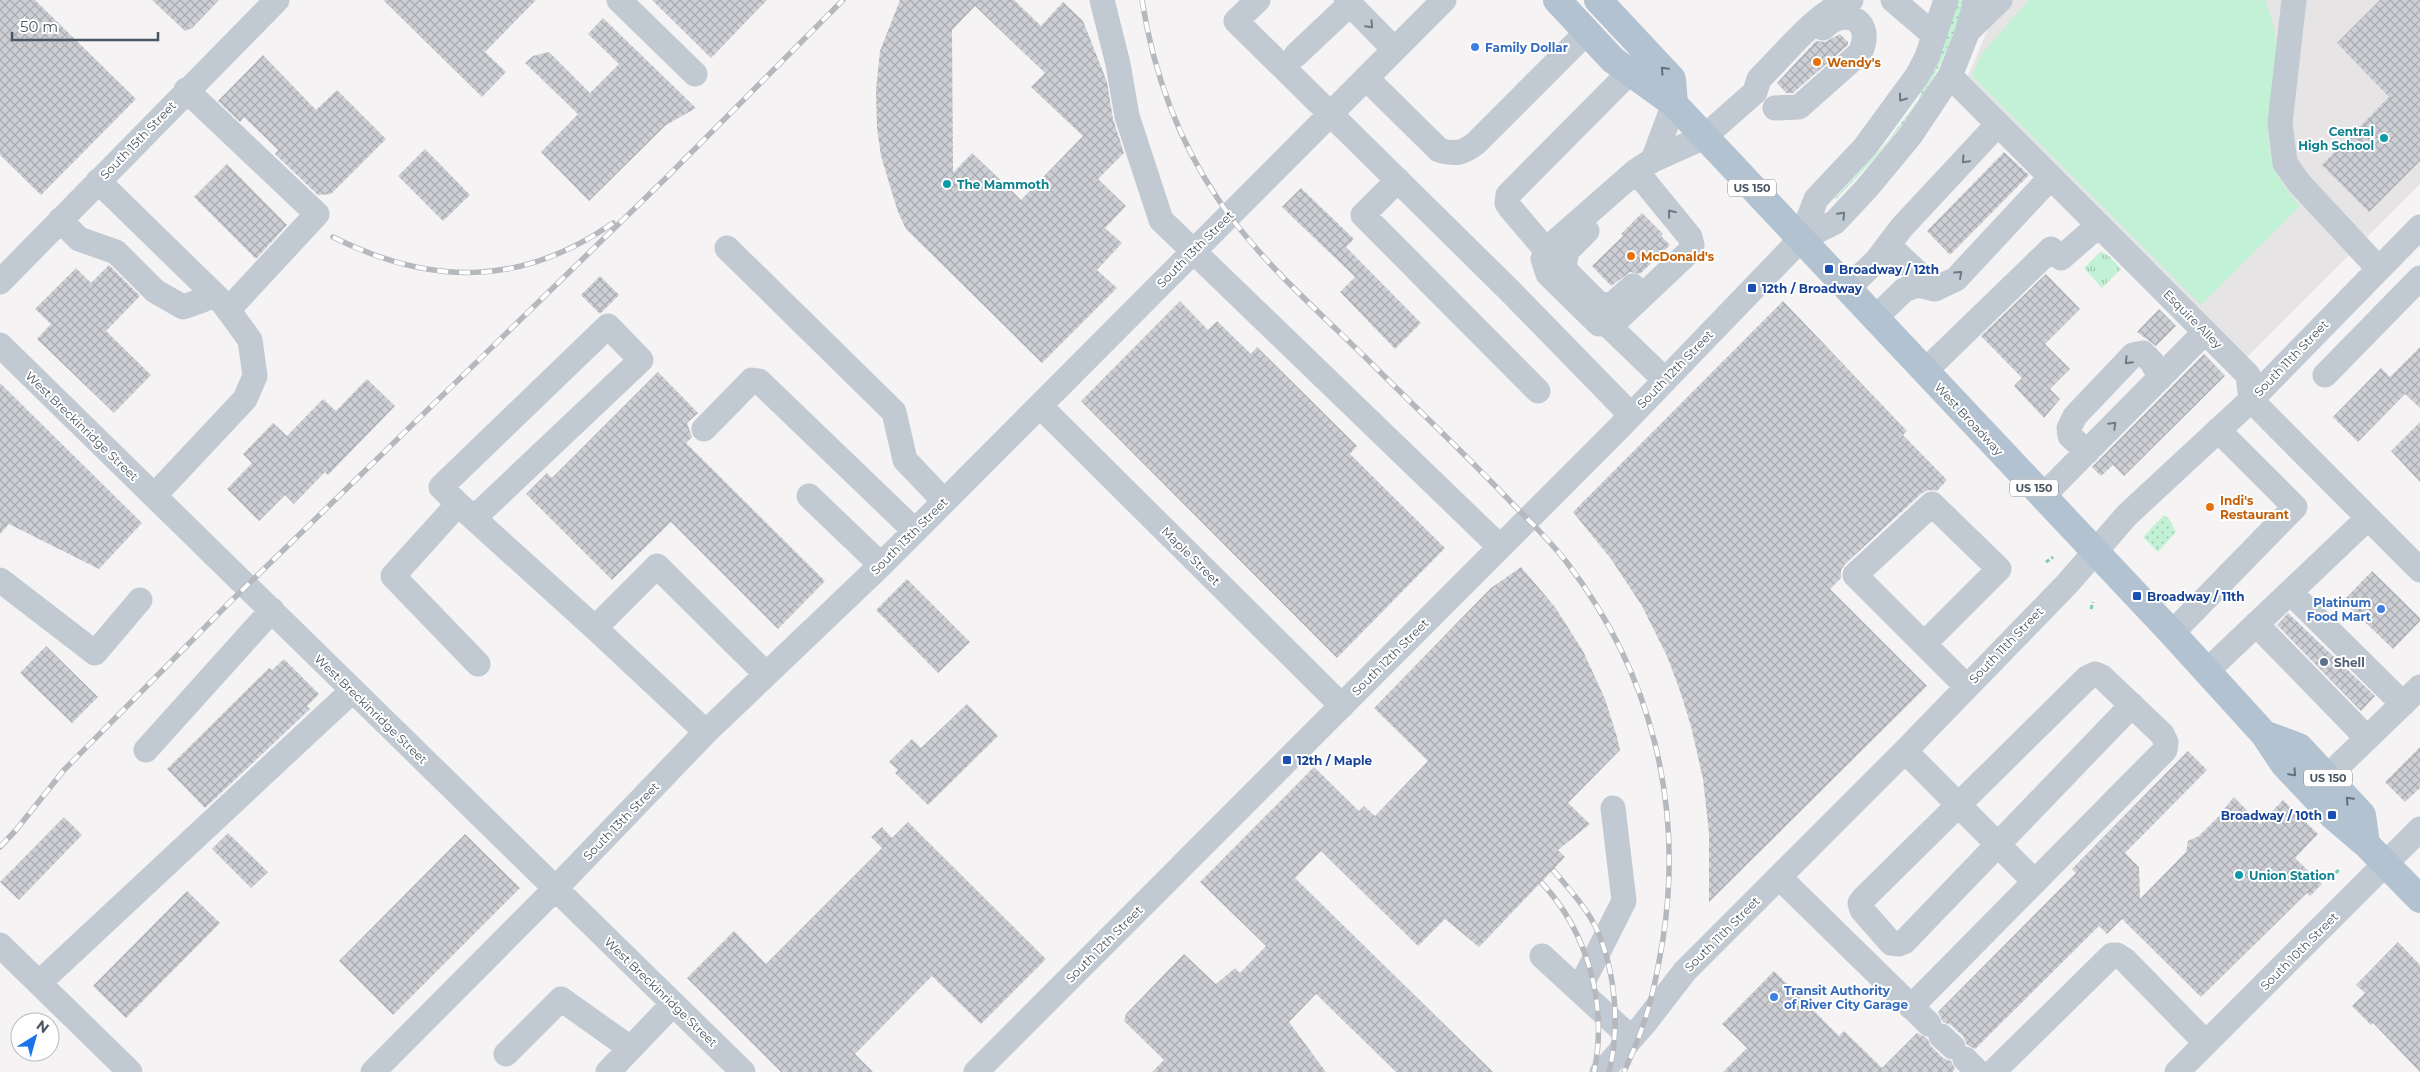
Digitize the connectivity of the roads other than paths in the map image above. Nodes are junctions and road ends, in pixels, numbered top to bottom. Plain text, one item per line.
1 (277, 0) edge
2 (619, 0) edge
3 (1102, 0) edge
4 (1258, 0) edge
5 (1444, 0) edge
6 (1557, 0) edge
7 (1851, 0) edge
8 (1856, 0) edge
9 (1892, 0) edge
10 (1946, 0) edge
11 (1976, 0) edge
12 (2000, 0) edge
13 (2294, 0) edge
14 (1601, 1) edge
15 (1348, 2) edge
16 (1586, 32) junction
17 (1967, 33) junction
18 (1934, 35) junction
19 (1394, 49) junction
20 (1296, 55) dead end
21 (1783, 55) junction
22 (1630, 72) junction
23 (694, 74) dead end
24 (1950, 76) junction
25 (1366, 78) junction
26 (186, 90) junction
27 (1755, 92) junction
28 (1674, 104) junction
29 (1775, 108) junction
30 (1330, 114) junction
31 (1998, 124) junction
32 (1704, 137) junction
33 (1645, 165) junction
34 (2051, 177) junction
35 (1398, 180) junction
36 (98, 181) junction
37 (1596, 206) junction
38 (60, 220) junction
39 (2100, 225) junction
40 (2420, 228) edge
41 (1687, 233) junction
42 (1801, 239) junction
43 (1888, 245) junction
44 (2402, 246) junction
45 (727, 248) dead end
46 (1546, 250) junction
47 (1193, 251) junction
48 (2420, 263) edge
49 (2378, 269) junction
50 (2420, 278) edge
51 (0, 282) edge
52 (1848, 288) junction
53 (1935, 289) junction
54 (210, 291) junction
55 (228, 310) junction
56 (1875, 318) junction
57 (1607, 324) junction
58 (2205, 332) junction
59 (0, 345) edge
60 (1925, 371) junction
61 (2324, 375) dead end
62 (2160, 378) junction
63 (1665, 380) junction
64 (1538, 391) dead end
65 (2251, 400) junction
66 (1040, 406) junction
67 (1631, 415) junction
68 (704, 429) dead end
69 (2218, 430) junction
70 (2087, 452) junction
71 (154, 496) junction
72 (809, 496) dead end
73 (2042, 497) junction
74 (944, 501) junction
75 (466, 511) junction
76 (2368, 518) junction
77 (915, 531) junction
78 (1500, 547) junction
79 (2094, 552) junction
80 (881, 565) junction
81 (2420, 570) edge
82 (0, 580) edge
83 (2290, 592) junction
84 (140, 600) dead end
85 (272, 610) junction
86 (2256, 624) junction
87 (595, 628) junction
88 (2172, 633) junction
89 (1924, 644) junction
90 (478, 664) dead end
91 (2207, 671) junction
92 (766, 674) junction
93 (1967, 687) junction
94 (352, 691) junction
95 (2411, 695) edge
96 (2132, 705) junction
97 (1342, 706) junction
98 (706, 732) junction
99 (2264, 734) junction
100 (2367, 738) junction
101 (146, 750) dead end
102 (1905, 750) junction
103 (2327, 777) junction
104 (1959, 804) junction
105 (1614, 808) dead end
106 (2420, 829) edge
107 (1998, 844) junction
108 (2366, 844) junction
109 (2385, 864) junction
110 (1779, 877) junction
111 (2035, 882) junction
112 (556, 888) junction
113 (2420, 899) edge
114 (0, 945) edge
115 (1542, 956) dead end
116 (38, 982) junction
117 (1579, 990) junction
118 (673, 1004) junction
119 (1631, 1038) junction
120 (1946, 1041) edge
121 (2206, 1043) junction
122 (630, 1048) junction
123 (506, 1054) dead end
124 (130, 1072) edge
125 (373, 1072) edge
126 (608, 1072) edge
127 (743, 1072) edge
128 (976, 1072) edge
129 (1602, 1072) edge
130 (1994, 1072) edge
131 (2177, 1072) edge

1 - 26 street, South 15th Street
2 - 23 street
3 - 47 street
4 - 30 street
5 - 19 street, South 13th Street
6 - 16 main road, West Broadway / US 150
7 - 21 street
8 - 29 street
9 - 18 street
10 - 18 street
11 - 17 street
12 - 17 street
13 - 49 street
28 -> 14 main road
15 -> 19 street
15 - 20 street
16 - 22 main road, West Broadway / US 150
16 - 25 street
17 - 24 street
18 -> 42 street
19 - 25 street, South 13th Street
21 - 27 street
21 - 29 street
22 - 28 main road, West Broadway / US 150
22 - 46 street
24 - 31 street, Esquire Alley
42 -> 24 street
25 - 30 street, South 13th Street
26 - 36 street, South 15th Street
26 - 55 street
27 - 29 street
27 - 32 street
28 - 32 main road, West Broadway / US 150
28 - 33 street
30 - 35 street
30 - 47 street, South 13th Street
31 - 34 street, Esquire Alley
31 -> 43 street
32 - 33 street
32 - 42 main road, West Broadway / US 150
33 - 37 street
41 -> 33 street
34 - 39 street, Esquire Alley
53 -> 34 street
35 - 64 street
35 - 67 street
36 - 38 street, South 15th Street
36 - 54 street
37 - 41 street
37 - 46 street
38 - 51 street, South 15th Street
38 - 54 street
39 - 58 street, Esquire Alley
39 - 60 street
40 - 44 street, South 11th Street
41 - 57 street
42 - 52 main road, West Broadway / US 150
42 - 63 street, South 12th Street
43 - 52 street
43 - 53 street
44 - 48 street
44 - 49 street, South 11th Street
45 - 74 street
46 - 57 street
47 - 66 street, South 13th Street
47 - 78 street
49 - 65 street, South 11th Street
50 - 61 street
52 - 56 main road, West Broadway / US 150
53 - 56 street
54 - 55 street
55 - 71 street
56 - 60 main road, West Broadway / US 150
57 - 63 street
58 - 62 street
58 - 65 street, Esquire Alley
59 - 71 street, West Breckinridge Street
60 - 73 main road, West Broadway / US 150
70 -> 62 street
62 -> 70 street
63 - 67 street, South 12th Street
65 - 69 street, South 11th Street
65 - 76 street
66 - 74 street, South 13th Street
66 - 97 street, Maple Street
67 - 78 street, South 12th Street
68 - 77 street
69 - 79 street, South 11th Street
69 - 88 street
70 - 73 street
71 - 85 street, West Breckinridge Street
72 - 80 street
73 - 79 main road, West Broadway / US 150
74 - 77 street, South 13th Street
75 - 75 street
75 - 87 street
75 - 90 street
76 - 81 street
76 - 83 street
77 - 80 street, South 13th Street
78 - 97 street, South 12th Street
79 - 88 main road, West Broadway / US 150
79 - 93 street, South 11th Street
80 - 92 street, South 13th Street
82 - 84 street
83 - 86 street
83 - 95 street
85 - 94 street, West Breckinridge Street
85 - 101 street
86 - 91 street
86 - 100 street
87 - 92 street
87 - 98 street
88 - 91 main road, West Broadway / US 150
89 - 89 street
89 - 93 street
91 - 99 main road, West Broadway / US 150
92 - 98 street, South 13th Street
93 - 102 street, South 11th Street
94 - 112 street, West Breckinridge Street
94 - 116 street
95 - 100 street
96 - 104 street
96 - 107 street
96 - 111 street
97 - 128 street, South 12th Street
98 - 112 street, South 13th Street
99 - 103 main road, West Broadway / US 150
99 -> 108 main road, West Broadway / US 150
100 - 103 street
102 - 104 street
102 - 110 street, South 11th Street
108 -> 103 main road, West Broadway / US 150
104 - 107 street
104 - 107 street
105 - 117 street
106 - 109 street, South 10th Street
107 - 111 street
108 - 109 main road, West Broadway / US 150
109 - 113 main road, West Broadway / US 150
109 - 121 street, South 10th Street
110 - 119 street, South 11th Street
110 - 120 street
111 - 120 street
112 - 118 street, West Breckinridge Street
112 - 125 street, South 13th Street
114 - 116 street
115 - 117 street
116 - 124 street
117 - 119 street
118 - 122 street
118 - 127 street, West Breckinridge Street
119 - 129 street, South 11th Street
121 - 130 street
121 - 131 street, South 10th Street
122 - 123 street
122 - 126 street

